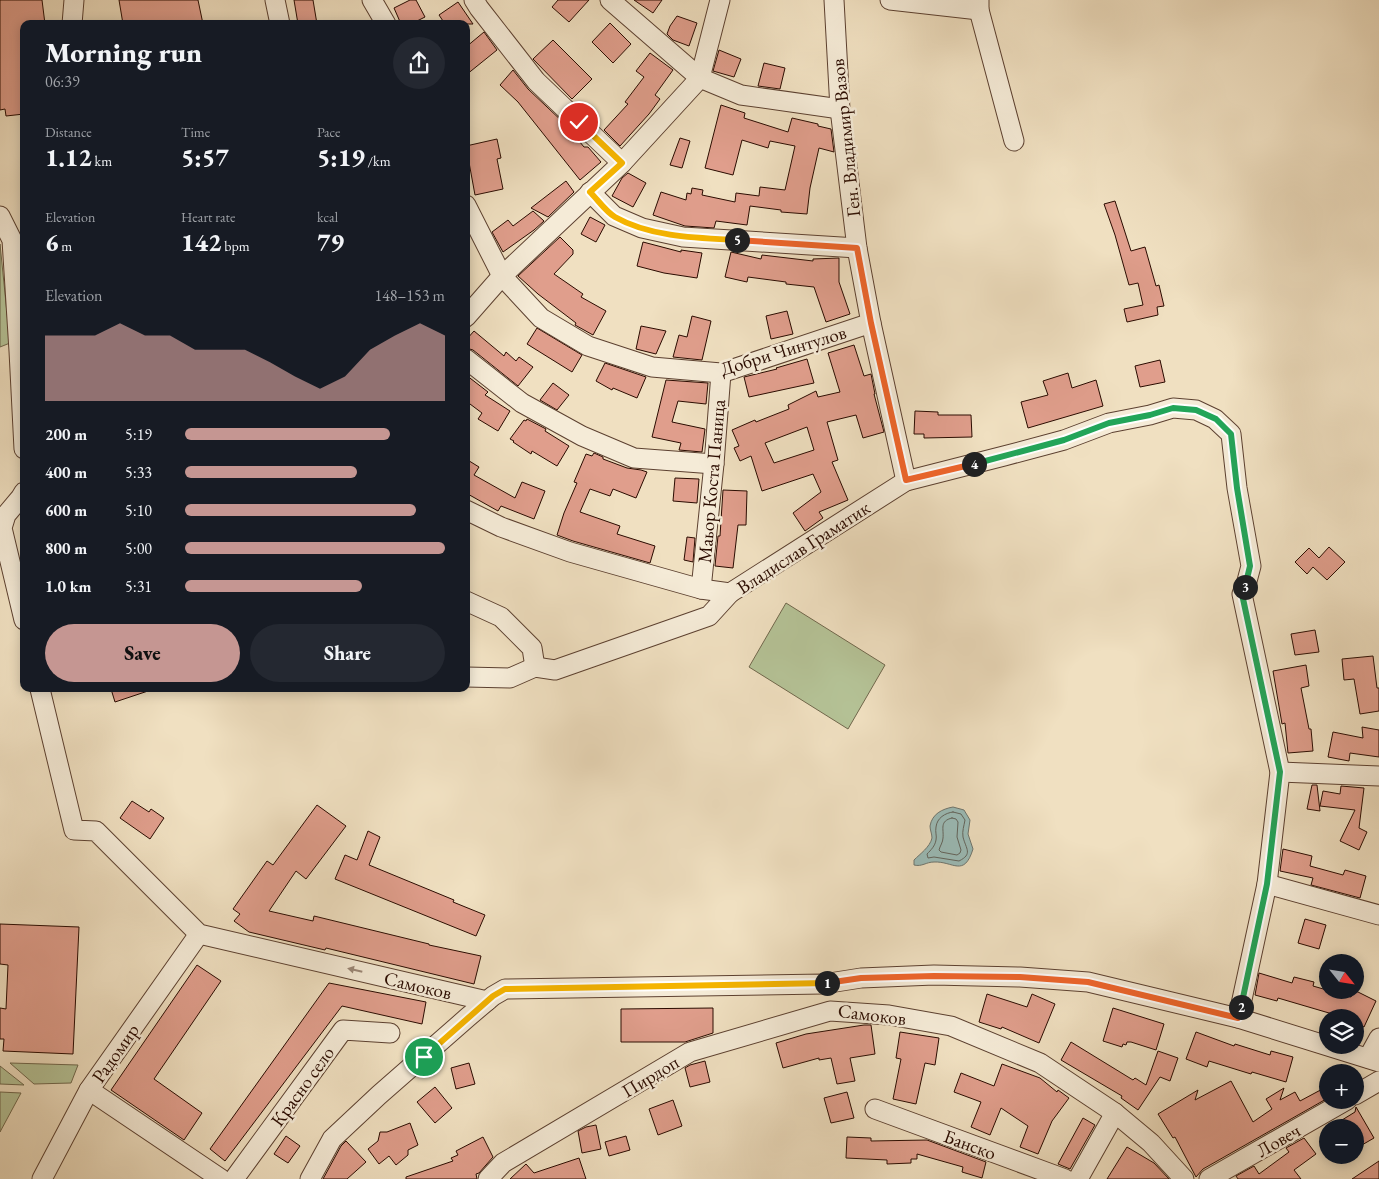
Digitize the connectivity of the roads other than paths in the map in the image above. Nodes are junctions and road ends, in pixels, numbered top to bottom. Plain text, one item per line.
1 (74, 0) edge
2 (275, 0) edge
3 (372, 0) edge
4 (474, 0) edge
5 (610, 0) edge
6 (720, 0) edge
7 (834, 0) edge
8 (890, 0) edge
9 (979, 5) edge
10 (72, 20) edge
11 (279, 20) edge
12 (384, 20) edge
13 (700, 78) junction
14 (840, 110) junction
15 (1014, 141) dead end
16 (622, 163) junction
17 (590, 192) junction
18 (470, 213) edge
19 (0, 216) edge
20 (857, 248) junction
21 (502, 276) junction
22 (470, 313) edge
23 (871, 323) junction
24 (470, 362) edge
25 (20, 371) edge
26 (721, 373) junction
27 (714, 464) junction
28 (906, 480) junction
29 (15, 502) edge
30 (470, 512) edge
31 (701, 589) junction
32 (730, 593) junction
33 (20, 603) edge
34 (470, 603) edge
35 (536, 667) junction
36 (470, 677) edge
37 (41, 692) edge
38 (1280, 772) junction
39 (1379, 776) edge
40 (1267, 884) junction
41 (1379, 915) edge
42 (199, 934) junction
43 (823, 984) junction
44 (487, 1001) junction
45 (830, 1011) junction
46 (1238, 1018) junction
47 (390, 1033) dead end
48 (1379, 1038) edge
49 (1373, 1060) edge
50 (1379, 1081) edge
51 (88, 1090) junction
52 (1364, 1090) edge
53 (875, 1109) dead end
54 (1330, 1109) edge
55 (1115, 1113) junction
56 (42, 1179) edge
57 (221, 1179) edge
58 (234, 1179) edge
59 (310, 1179) edge
60 (488, 1179) edge
61 (1065, 1179) edge
62 (1078, 1179) edge
63 (1184, 1179) edge
64 (1209, 1179) edge

1 - 10 street
2 - 11 street
3 - 12 street
4 - 16 street
5 - 13 street
6 - 13 street
7 - 14 street, Ген. Владимир Вазов
8 - 9 street
9 - 15 street
13 - 14 street
13 - 16 street
14 - 20 street, Ген. Владимир Вазов
16 - 17 street
17 - 20 street
17 - 21 street
18 - 21 street, Добри Чинтулов
19 - 25 street
20 - 23 street, Ген. Владимир Вазов
21 - 22 street
21 - 26 street, Добри Чинтулов
23 - 26 street, Добри Чинтулов
23 - 28 street, Ген. Владимир Вазов
24 - 27 street
26 - 27 street, Маьор Коста Паница
27 - 31 street, Маьор Коста Паница
28 - 32 street, Владислав Граматик
28 - 38 street, Владислав Граматик
29 - 33 street
30 - 31 street, Владислав Граматик
31 - 32 street, Владислав Граматик
32 - 35 street
34 - 35 street
35 - 36 street
37 - 42 street
38 - 39 street
38 - 40 street, Владислав Граматик
40 - 41 street
40 - 46 street, Владислав Граматик
44 -> 42 street, Самоков
42 - 51 street, Радомир
43 - 44 street, Самоков
43 - 45 street, Самоков
43 - 46 street
44 - 59 street
45 - 55 street, Самоков
45 - 60 street, Пирдоп
46 - 49 street
47 - 58 street, Красно село
48 - 49 street
50 - 52 street
51 - 56 street, Радомир
51 - 57 street
53 - 61 street, Банско
54 - 64 street, Ловеч
55 - 62 street
55 - 63 street, Самоков

